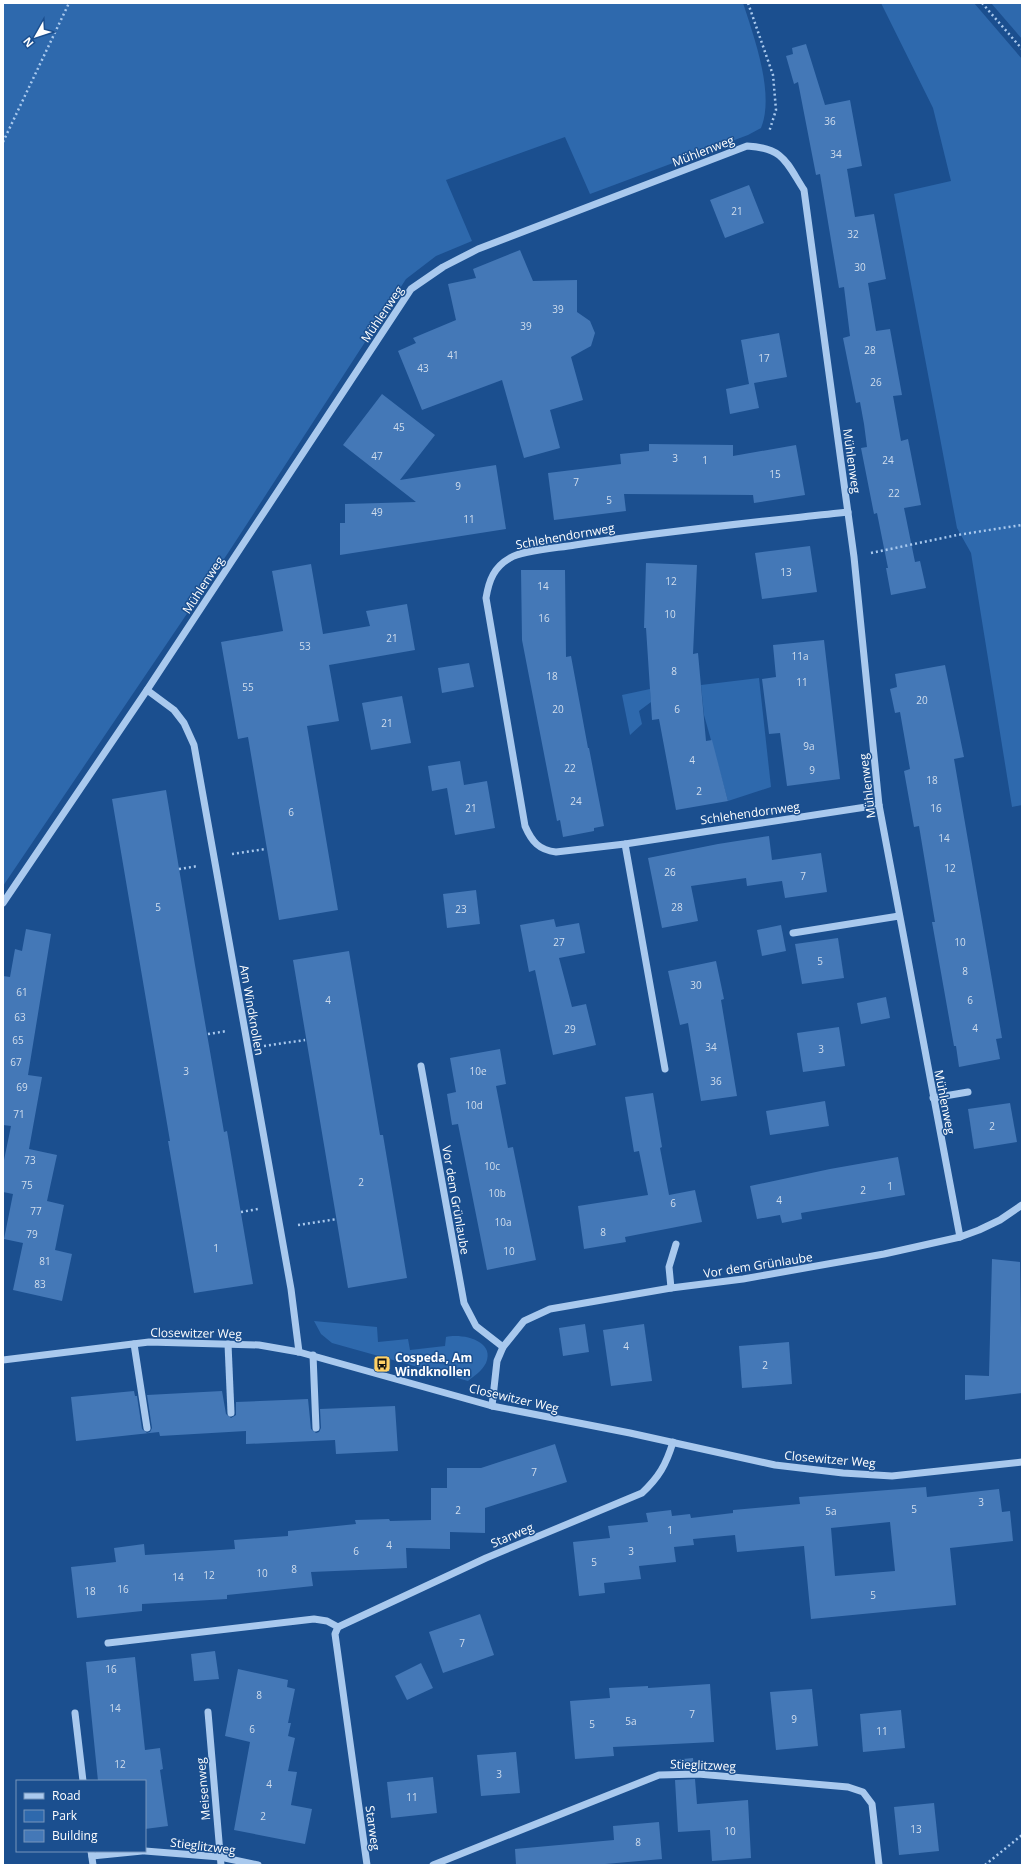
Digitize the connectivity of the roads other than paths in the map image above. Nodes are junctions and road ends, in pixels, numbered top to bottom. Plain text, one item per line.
1 (848, 512) junction
2 (147, 690) junction
3 (879, 805) junction
4 (625, 844) junction
5 (3, 903) edge
6 (899, 916) junction
7 (793, 933) dead end
8 (421, 1066) dead end
9 (665, 1069) dead end
10 (968, 1092) dead end
11 (933, 1098) junction
12 (1022, 1205) edge
13 (960, 1237) junction
14 (676, 1244) dead end
15 (672, 1288) junction
16 (134, 1344) junction
17 (228, 1344) junction
18 (502, 1347) junction
19 (299, 1352) junction
20 (313, 1355) junction
21 (3, 1360) edge
22 (492, 1406) junction
23 (230, 1413) dead end
24 (147, 1428) dead end
25 (316, 1428) dead end
26 (673, 1442) junction
27 (1022, 1462) edge
28 (338, 1627) junction
29 (108, 1643) dead end
30 (208, 1712) dead end
31 (75, 1713) dead end
32 (83, 1780) edge
33 (146, 1851) edge
34 (127, 1852) edge
35 (92, 1854) edge
36 (220, 1861) edge
37 (93, 1865) edge
38 (258, 1865) edge
39 (367, 1865) edge
40 (433, 1865) edge
41 (879, 1865) edge

1 - 2 street, Mühlenweg
1 - 3 street, Mühlenweg
1 - 4 street, Schlehendornweg
2 - 5 street, Mühlenweg
2 - 19 street, Am Windknollen
3 - 4 street, Schlehendornweg
3 - 6 street, Mühlenweg
4 - 9 street
6 - 7 street
6 - 11 street, Mühlenweg
8 - 18 street, Vor dem Grünlaube
10 - 11 street
11 - 13 street, Mühlenweg
12 - 13 street, Vor dem Grünlaube
13 - 15 street, Vor dem Grünlaube
14 - 15 street
15 - 18 street, Vor dem Grünlaube
16 - 17 street, Closewitzer Weg
16 - 21 street, Closewitzer Weg
16 - 24 street
17 - 19 street, Closewitzer Weg
17 - 23 street
18 - 22 street, Vor dem Grünlaube
19 - 20 street, Closewitzer Weg
20 - 22 street, Closewitzer Weg
20 - 25 street
22 - 26 street, Closewitzer Weg
26 - 27 street, Closewitzer Weg
26 - 28 street, Starweg
28 - 29 street
28 - 39 street, Starweg
30 - 36 street, Meisenweg
31 - 32 street
33 - 36 street, Stieglitzweg
34 - 35 street, Stieglitzweg
35 - 37 street
36 - 38 street, Stieglitzweg
40 - 41 street, Stieglitzweg

